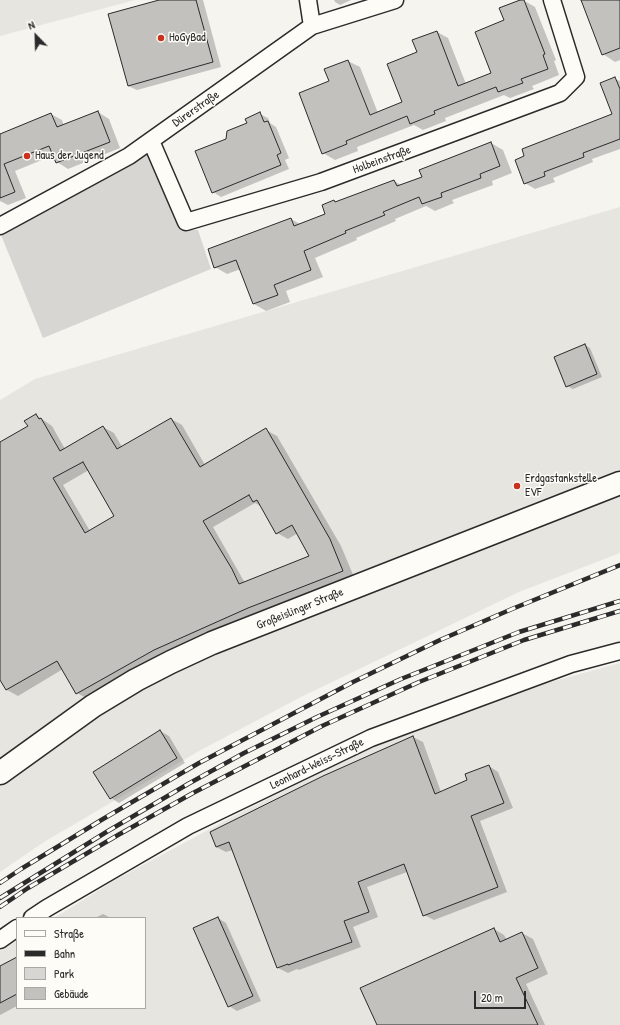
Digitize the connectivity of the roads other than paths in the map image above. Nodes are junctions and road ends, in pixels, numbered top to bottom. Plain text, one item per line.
1 (308, 0) edge
2 (395, 0) edge
3 (552, 0) edge
4 (312, 26) junction
5 (151, 141) junction
6 (0, 226) edge
7 (620, 483) edge
8 (620, 651) edge
9 (0, 773) edge
10 (34, 917) edge
11 (16, 929) edge
12 (0, 940) edge

1 - 4 street
2 - 4 street, Dürerstraße
3 - 5 street, Holbeinstraße
4 - 5 street, Dürerstraße
5 - 6 street, Dürerstraße
7 - 9 main road, Großeislinger Straße
8 - 10 street, Leonhard-Weiss-Straße
11 - 12 street

